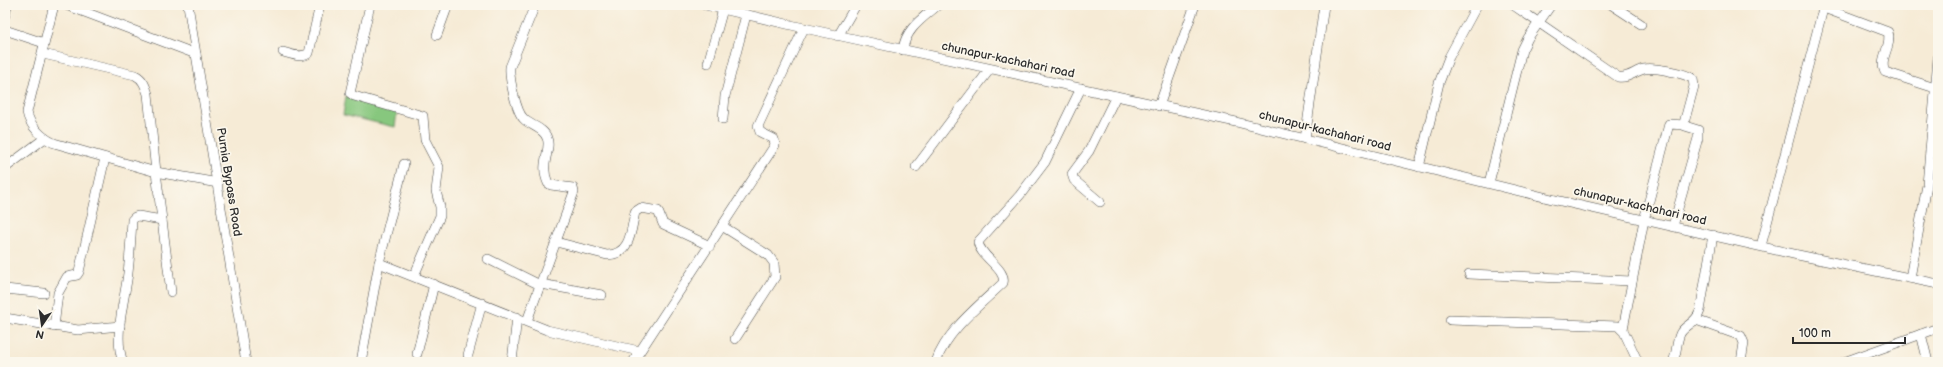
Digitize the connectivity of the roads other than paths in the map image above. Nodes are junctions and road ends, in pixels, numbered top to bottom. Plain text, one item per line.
1 (7, 5) edge
2 (54, 5) edge
3 (66, 5) edge
4 (188, 5) edge
5 (320, 5) edge
6 (370, 5) edge
7 (448, 5) edge
8 (535, 5) edge
9 (705, 5) edge
10 (856, 5) edge
11 (938, 5) edge
12 (1196, 5) edge
13 (1324, 5) edge
14 (1477, 5) edge
15 (1513, 5) edge
16 (1551, 5) edge
17 (1612, 5) edge
18 (1824, 6) edge
19 (722, 9) junction
20 (5, 15) edge
21 (746, 15) junction
22 (1538, 22) junction
23 (1641, 24) dead end
24 (804, 28) junction
25 (5, 30) edge
26 (437, 35) dead end
27 (838, 36) junction
28 (44, 43) junction
29 (904, 50) junction
30 (283, 52) dead end
31 (43, 54) junction
32 (196, 54) junction
33 (1938, 58) edge
34 (708, 63) dead end
35 (990, 69) junction
36 (1081, 88) junction
37 (1935, 88) junction
38 (1116, 96) junction
39 (1159, 106) junction
40 (723, 119) dead end
41 (1684, 125) junction
42 (44, 138) junction
43 (1305, 139) junction
44 (105, 158) junction
45 (404, 164) dead end
46 (916, 167) dead end
47 (1419, 167) junction
48 (5, 168) edge
49 (156, 172) junction
50 (218, 183) junction
51 (1489, 183) junction
52 (1100, 202) dead end
53 (162, 220) junction
54 (1644, 220) junction
55 (722, 226) junction
56 (1673, 226) junction
57 (1713, 235) junction
58 (556, 242) junction
59 (710, 246) junction
60 (1761, 246) junction
61 (488, 259) dead end
62 (378, 263) junction
63 (1469, 274) dead end
64 (414, 276) junction
65 (1910, 278) junction
66 (1632, 281) junction
67 (434, 284) junction
68 (541, 284) junction
69 (1938, 284) edge
70 (5, 289) edge
71 (171, 292) dead end
72 (44, 294) dead end
73 (602, 295) dead end
74 (482, 303) junction
75 (517, 317) junction
76 (5, 318) edge
77 (527, 320) junction
78 (1450, 320) dead end
79 (1696, 320) junction
80 (120, 326) junction
81 (54, 327) junction
82 (1938, 328) edge
83 (1623, 329) junction
84 (1921, 334) junction
85 (736, 339) dead end
86 (639, 351) junction
87 (416, 354) dead end
88 (468, 355) dead end
89 (1854, 360) edge
90 (123, 362) edge
91 (246, 362) edge
92 (361, 362) edge
93 (512, 362) edge
94 (633, 362) edge
95 (936, 362) edge
96 (1638, 362) edge
97 (1673, 362) edge
98 (1742, 362) edge
99 (1844, 362) edge
100 (1928, 362) edge

1 - 20 street
2 - 28 street
3 - 32 street
4 - 32 street, Purnia Bypass Road
5 - 30 street
6 - 64 street
7 - 26 street
8 - 58 street
9 - 19 street, chunapur-kachahari road
10 - 27 street
11 - 29 street
12 - 39 street
13 - 43 street
14 - 47 street
15 - 22 street
16 - 22 street
17 - 23 street
18 - 37 street
18 - 60 street
19 - 21 street, chunapur-kachahari road
19 - 34 street
21 - 24 street, chunapur-kachahari road
21 - 40 street
22 - 41 street
22 - 51 street
24 - 27 street, chunapur-kachahari road
24 - 55 street
25 - 28 street
27 - 29 street, chunapur-kachahari road
28 - 31 street
29 - 35 street, chunapur-kachahari road
31 - 42 street
31 - 49 street
32 - 50 street, Purnia Bypass Road
33 - 37 street
35 - 36 street, chunapur-kachahari road
35 - 46 street
36 - 38 street, chunapur-kachahari road
36 - 95 street
37 - 65 street
38 - 39 street, chunapur-kachahari road
38 - 52 street
39 - 43 street, chunapur-kachahari road
41 - 54 street
41 - 56 street
42 - 44 street
42 - 48 street
43 - 47 street, chunapur-kachahari road
44 - 49 street
44 - 81 street
45 - 62 street
47 - 51 street, chunapur-kachahari road
49 - 50 street
49 - 53 street
50 - 91 street, Purnia Bypass Road
51 - 54 street, chunapur-kachahari road
53 - 71 street
53 - 80 street
54 - 56 street, chunapur-kachahari road
54 - 66 street
55 - 59 street
55 - 85 street
56 - 57 street, chunapur-kachahari road
57 - 60 street, chunapur-kachahari road
57 - 79 street
58 - 59 street
58 - 68 street
59 - 86 street
60 - 65 street, chunapur-kachahari road
61 - 68 street
62 - 64 street
62 - 92 street
63 - 66 street
64 - 67 street
65 - 69 street, chunapur-kachahari road
66 - 83 street
67 - 74 street
67 - 87 street
68 - 73 street
68 - 77 street
70 - 72 street
74 - 75 street
74 - 88 street
75 - 77 street
75 - 93 street
76 - 81 street
77 - 86 street
78 - 83 street
79 - 97 street
79 - 98 street
80 - 81 street
80 - 90 street
82 - 84 street
83 - 96 street
84 - 89 street
84 - 100 street
86 - 94 street
89 - 99 street

